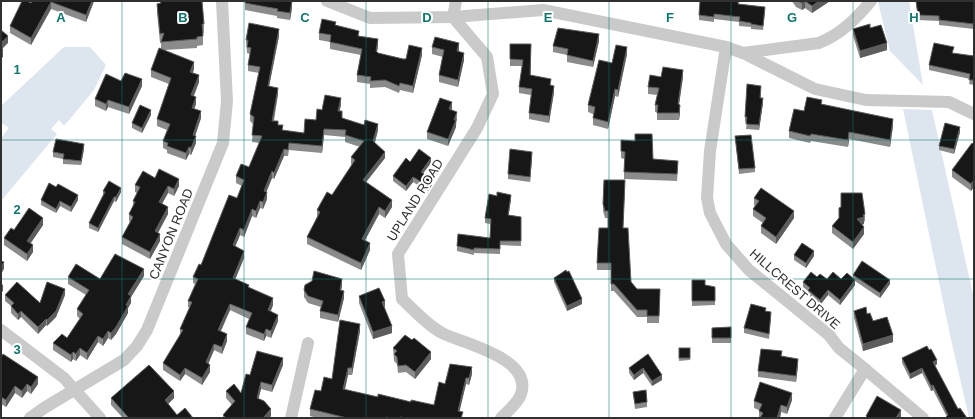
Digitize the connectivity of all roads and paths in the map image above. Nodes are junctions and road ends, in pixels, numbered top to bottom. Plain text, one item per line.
1 (222, 1) edge
2 (327, 1) edge
3 (456, 1) edge
4 (871, 1) edge
5 (453, 17) junction
6 (726, 47) junction
7 (743, 53) junction
8 (974, 114) edge
9 (1, 330) edge
10 (308, 343) dead end
11 (866, 369) junction
12 (75, 390) junction
13 (30, 418) edge
14 (100, 418) edge
15 (291, 418) edge
16 (501, 418) edge
17 (835, 418) edge
18 (923, 418) edge

1 - 12 street, CANYON ROAD
2 - 5 street
3 - 5 street
4 - 7 street
5 - 6 street
5 - 16 street, UPLAND ROAD
6 - 7 street
6 - 11 street, HILLCREST DRIVE
7 - 8 street
9 - 12 street
10 - 15 street
11 - 17 street
11 - 18 street, HILLCREST DRIVE
12 - 13 street, CANYON ROAD
12 - 14 street

